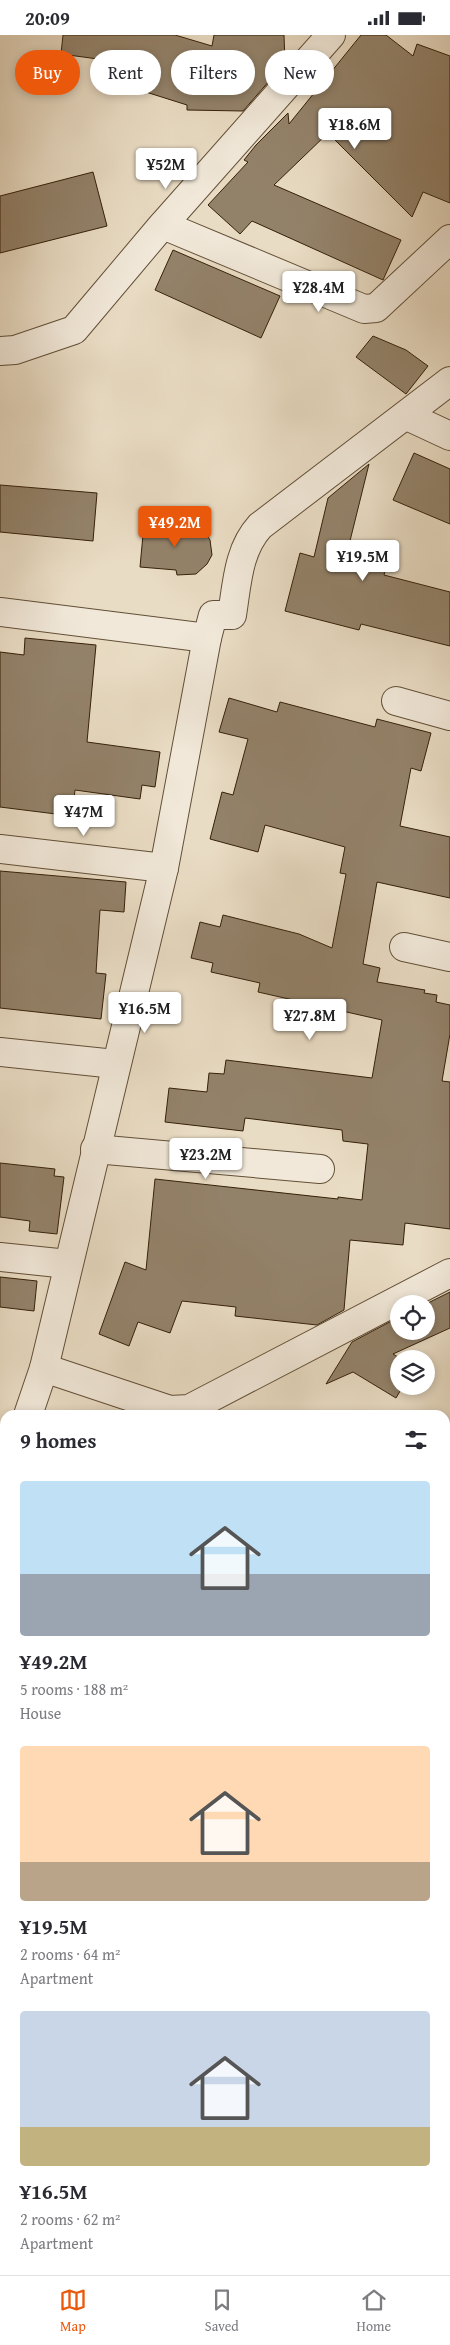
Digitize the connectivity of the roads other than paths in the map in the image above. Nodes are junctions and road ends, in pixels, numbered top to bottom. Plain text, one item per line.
1 (331, 35) edge
2 (163, 225) junction
3 (450, 239) edge
4 (0, 351) edge
5 (450, 381) edge
6 (407, 415) junction
7 (450, 436) edge
8 (0, 612) edge
9 (207, 638) junction
10 (396, 701) dead end
11 (450, 716) edge
12 (0, 849) edge
13 (164, 868) junction
14 (404, 947) dead end
15 (450, 957) edge
16 (0, 1052) edge
17 (116, 1064) junction
18 (95, 1149) junction
19 (320, 1169) dead end
20 (0, 1257) edge
21 (68, 1264) junction
22 (450, 1273) edge
23 (44, 1368) junction
24 (30, 1410) edge

1 - 2 street
2 - 3 street
2 - 4 street
5 - 6 street
6 - 7 street
6 - 9 street
8 - 9 street
9 - 13 street
10 - 11 street
12 - 13 street
13 - 17 street
14 - 15 street
16 - 17 street
17 - 18 street
18 - 19 street
18 - 21 street
20 - 21 street
21 - 23 street
22 - 23 street
23 - 24 street

